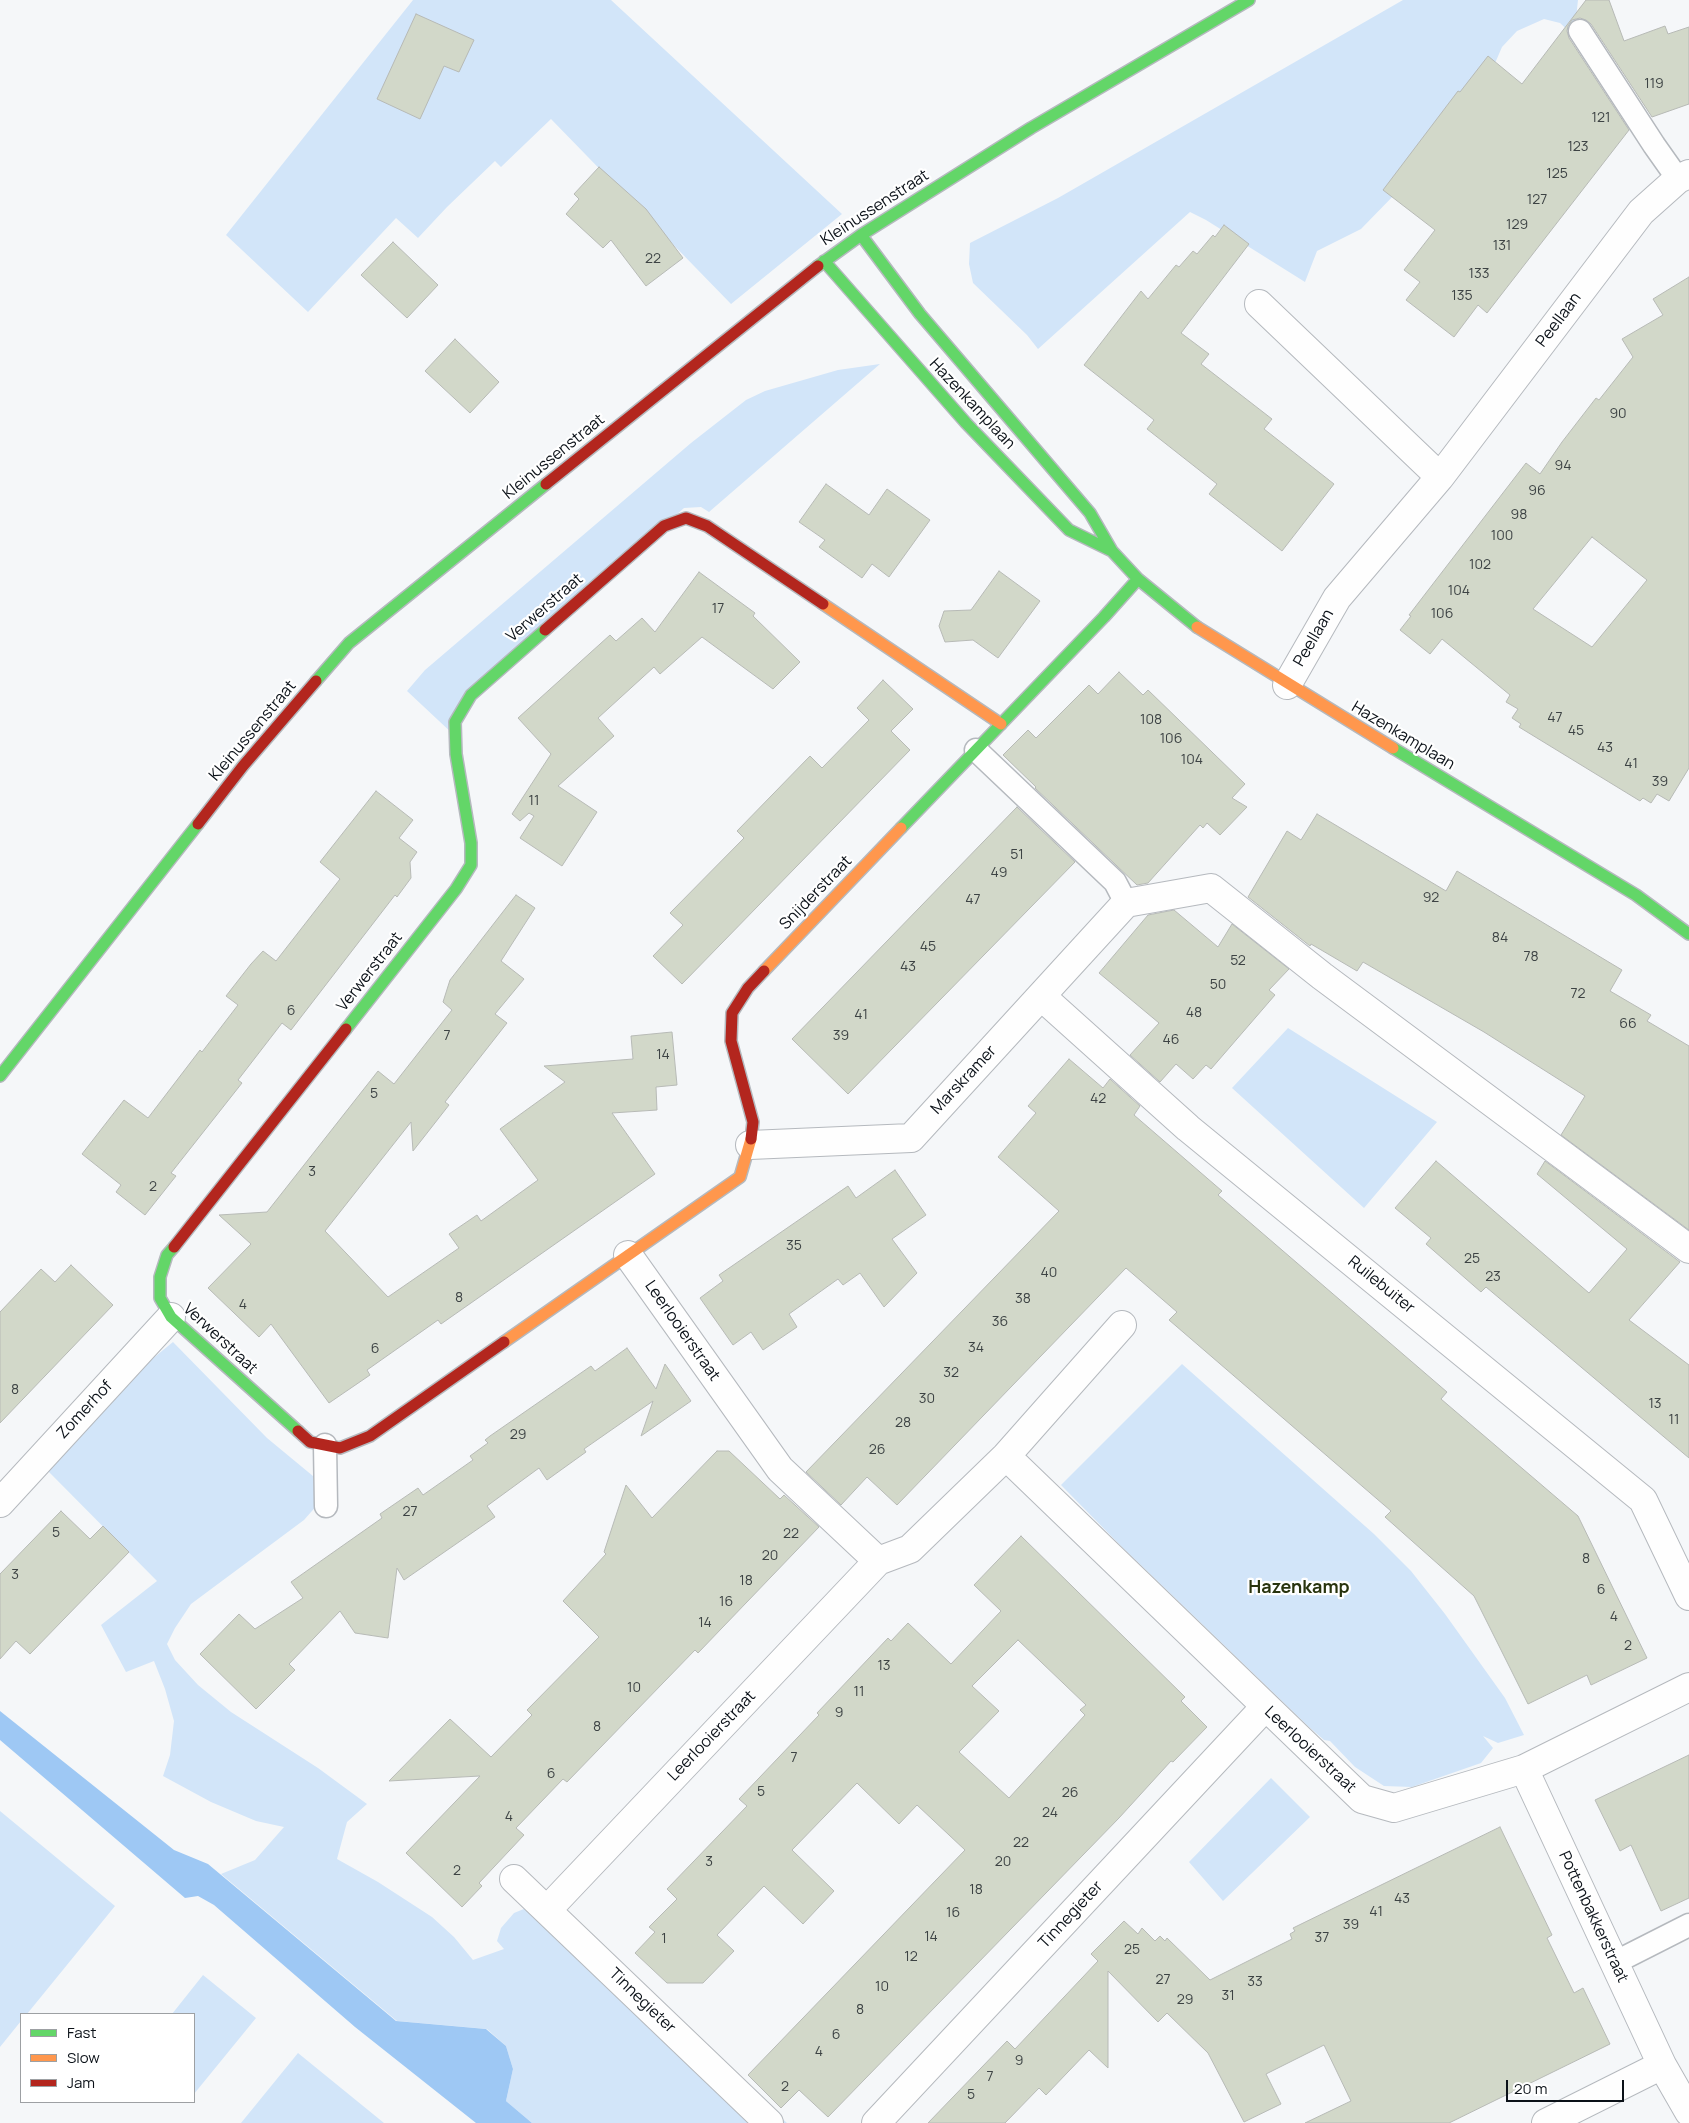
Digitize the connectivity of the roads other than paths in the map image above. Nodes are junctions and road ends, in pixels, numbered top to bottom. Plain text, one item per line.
1 (1249, 0) edge
2 (1580, 31) dead end
3 (1685, 183) edge
4 (861, 235) junction
5 (824, 261) junction
6 (1259, 304) dead end
7 (1440, 477) junction
8 (1112, 551) junction
9 (1138, 579) junction
10 (1287, 685) junction
11 (1001, 724) junction
12 (976, 750) junction
13 (1126, 903) junction
14 (1689, 934) edge
15 (1041, 996) junction
16 (0, 1076) edge
17 (750, 1145) junction
18 (1689, 1249) edge
19 (628, 1255) junction
20 (171, 1317) junction
21 (1122, 1325) dead end
22 (325, 1445) junction
23 (1006, 1456) junction
24 (0, 1503) edge
25 (326, 1506) dead end
26 (878, 1562) junction
27 (1689, 1596) edge
28 (1689, 1687) edge
29 (1265, 1708) junction
30 (1524, 1769) junction
31 (514, 1879) dead end
32 (547, 1910) junction
33 (1689, 1925) edge
34 (1614, 1963) junction
35 (1662, 2065) junction
36 (1689, 2112) edge
37 (769, 2123) edge
38 (876, 2123) edge
39 (1546, 2123) edge

1 - 4 street, Kleinussenstraat
2 - 3 lane
3 - 7 street, Peellaan
4 - 5 street, Kleinussenstraat
4 - 8 street, Hazenkamplaan
5 - 8 street, Hazenkamplaan
5 - 16 street, Kleinussenstraat
6 - 7 street
7 - 10 street, Peellaan
8 - 9 street, Hazenkamplaan
9 - 10 street, Hazenkamplaan
9 - 11 street, Snijderstraat
10 - 14 street, Hazenkamplaan
11 - 12 street, Snijderstraat
11 - 20 street, Verwerstraat
12 - 13 lane
12 - 17 street, Snijderstraat
13 - 15 street, Marskramer
13 - 18 street
15 - 17 street, Marskramer
15 - 27 street, Ruilebuiter
17 - 19 street, Snijderstraat
19 - 22 street, Verwerstraat
19 - 26 street, Leerlooierstraat
20 - 22 street, Verwerstraat
20 - 24 street, Zomerhof
21 - 23 street, Leerlooierstraat
22 - 25 lane
23 - 26 street, Leerlooierstraat
23 - 29 street, Leerlooierstraat
26 - 32 street, Leerlooierstraat
28 - 30 street, Leerlooierstraat
29 - 30 street, Leerlooierstraat
29 - 38 street, Tinnegieter
30 - 34 street, Pottenbakkerstraat
31 - 32 street, Tinnegieter
32 - 37 street, Tinnegieter
33 - 34 lane
34 - 35 street, Pottenbakkerstraat
35 - 36 street, Pottenbakkerstraat
35 - 39 street

